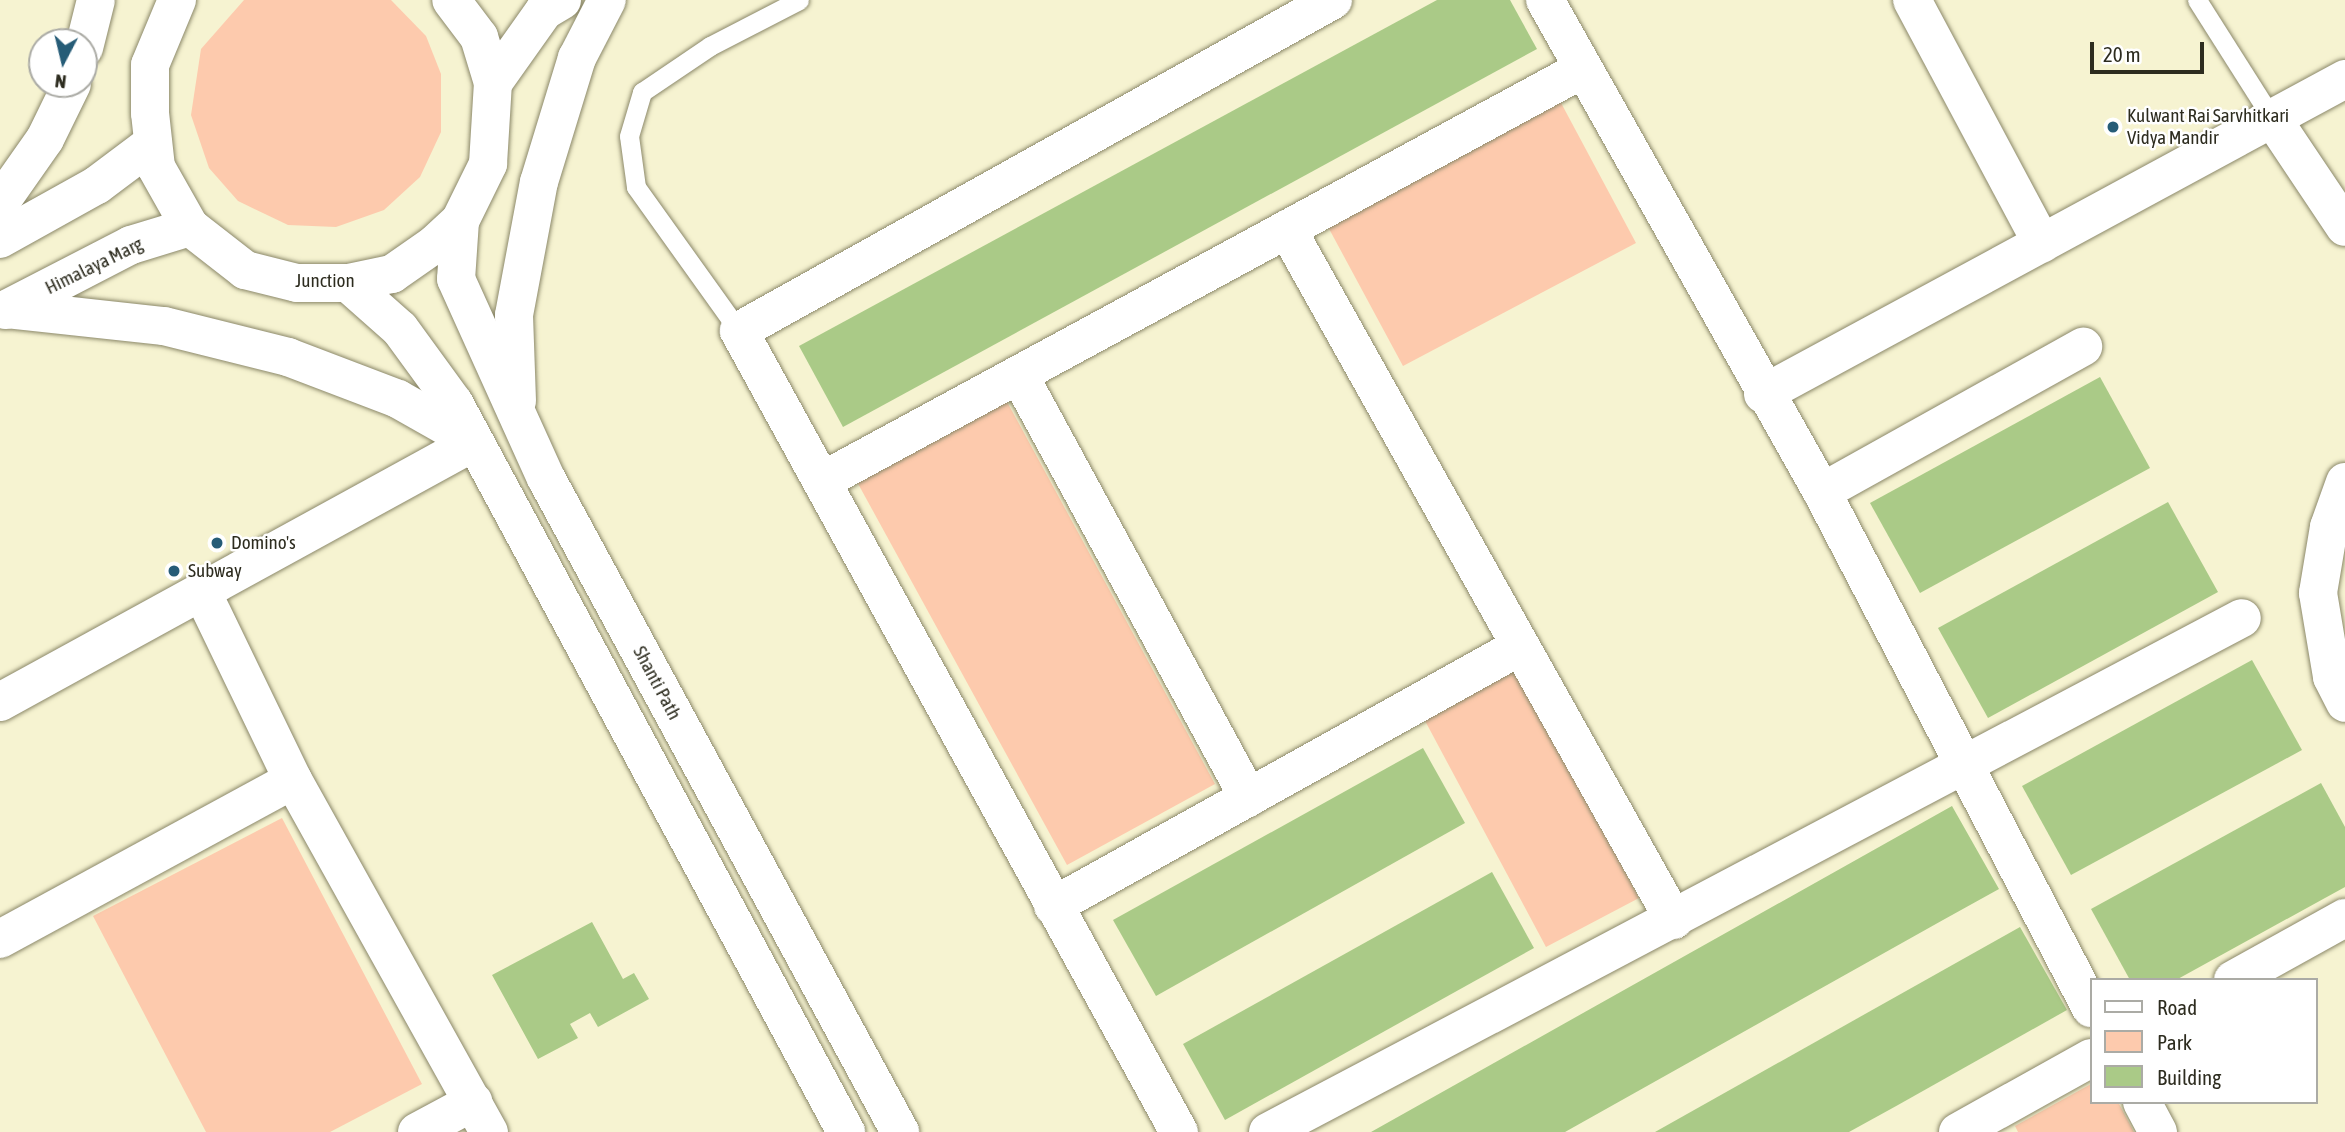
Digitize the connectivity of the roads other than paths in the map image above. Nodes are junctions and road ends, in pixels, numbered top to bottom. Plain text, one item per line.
1 (96, 0) edge
2 (451, 0) edge
3 (562, 0) edge
4 (607, 0) edge
5 (799, 0) edge
6 (1332, 0) edge
7 (1545, 0) edge
8 (1912, 0) edge
9 (2197, 0) edge
10 (170, 5) edge
11 (89, 28) edge
12 (1583, 69) junction
13 (2345, 79) edge
14 (492, 83) junction
15 (65, 98) edge
16 (2272, 118) junction
17 (153, 143) junction
18 (0, 203) edge
19 (460, 221) junction
20 (190, 227) junction
21 (2345, 227) edge
22 (1287, 229) junction
23 (0, 239) edge
24 (2042, 243) junction
25 (348, 283) junction
26 (4, 311) edge
27 (739, 331) junction
28 (2083, 347) dead end
29 (1019, 375) junction
30 (1763, 394) junction
31 (517, 417) junction
32 (474, 442) junction
33 (822, 481) junction
34 (2345, 482) edge
35 (1822, 492) junction
36 (203, 594) junction
37 (2242, 618) dead end
38 (1519, 647) junction
39 (0, 702) edge
40 (2345, 703) edge
41 (1968, 767) junction
42 (293, 780) junction
43 (1249, 797) junction
44 (1053, 906) junction
45 (2345, 918) edge
46 (1674, 920) junction
47 (0, 939) edge
48 (2237, 978) edge
49 (2090, 1006) edge
50 (2090, 1059) edge
51 (2143, 1104) edge
52 (481, 1117) edge
53 (417, 1132) edge
54 (846, 1132) edge
55 (900, 1132) edge
56 (1179, 1132) edge
57 (1268, 1132) edge
58 (1958, 1132) edge
59 (2158, 1132) edge

1 - 11 street
2 - 14 street, Junction
3 - 14 street
4 - 31 street
5 - 27 lane
6 - 27 street
7 - 12 street
8 - 24 street
9 - 16 lane
10 - 17 street, Junction
12 - 22 street
12 - 30 street
13 - 16 street
14 - 19 street, Junction
15 - 18 street
16 - 21 street
16 - 24 street
17 - 20 street, Junction
17 - 23 street
19 - 25 street, Junction
19 - 31 street, Shanti Path
20 - 25 street, Junction
20 - 26 street, Himalaya Marg
22 - 29 street
22 - 38 street
24 - 30 street
25 - 32 street
26 - 32 street
27 - 33 street
28 - 35 street
29 - 33 street
29 - 43 street
30 - 35 street
31 - 55 street, Shanti Path
32 - 36 street
32 - 54 street
33 - 44 street
34 - 40 street
35 - 41 street
36 - 39 street
36 - 42 street
37 - 41 street
38 - 43 street
38 - 46 street
41 - 46 street
41 - 49 street
42 - 47 street
42 - 52 street
43 - 44 street
44 - 56 street
45 - 48 street
46 - 57 street
50 - 58 street
51 - 59 street
52 - 53 street

